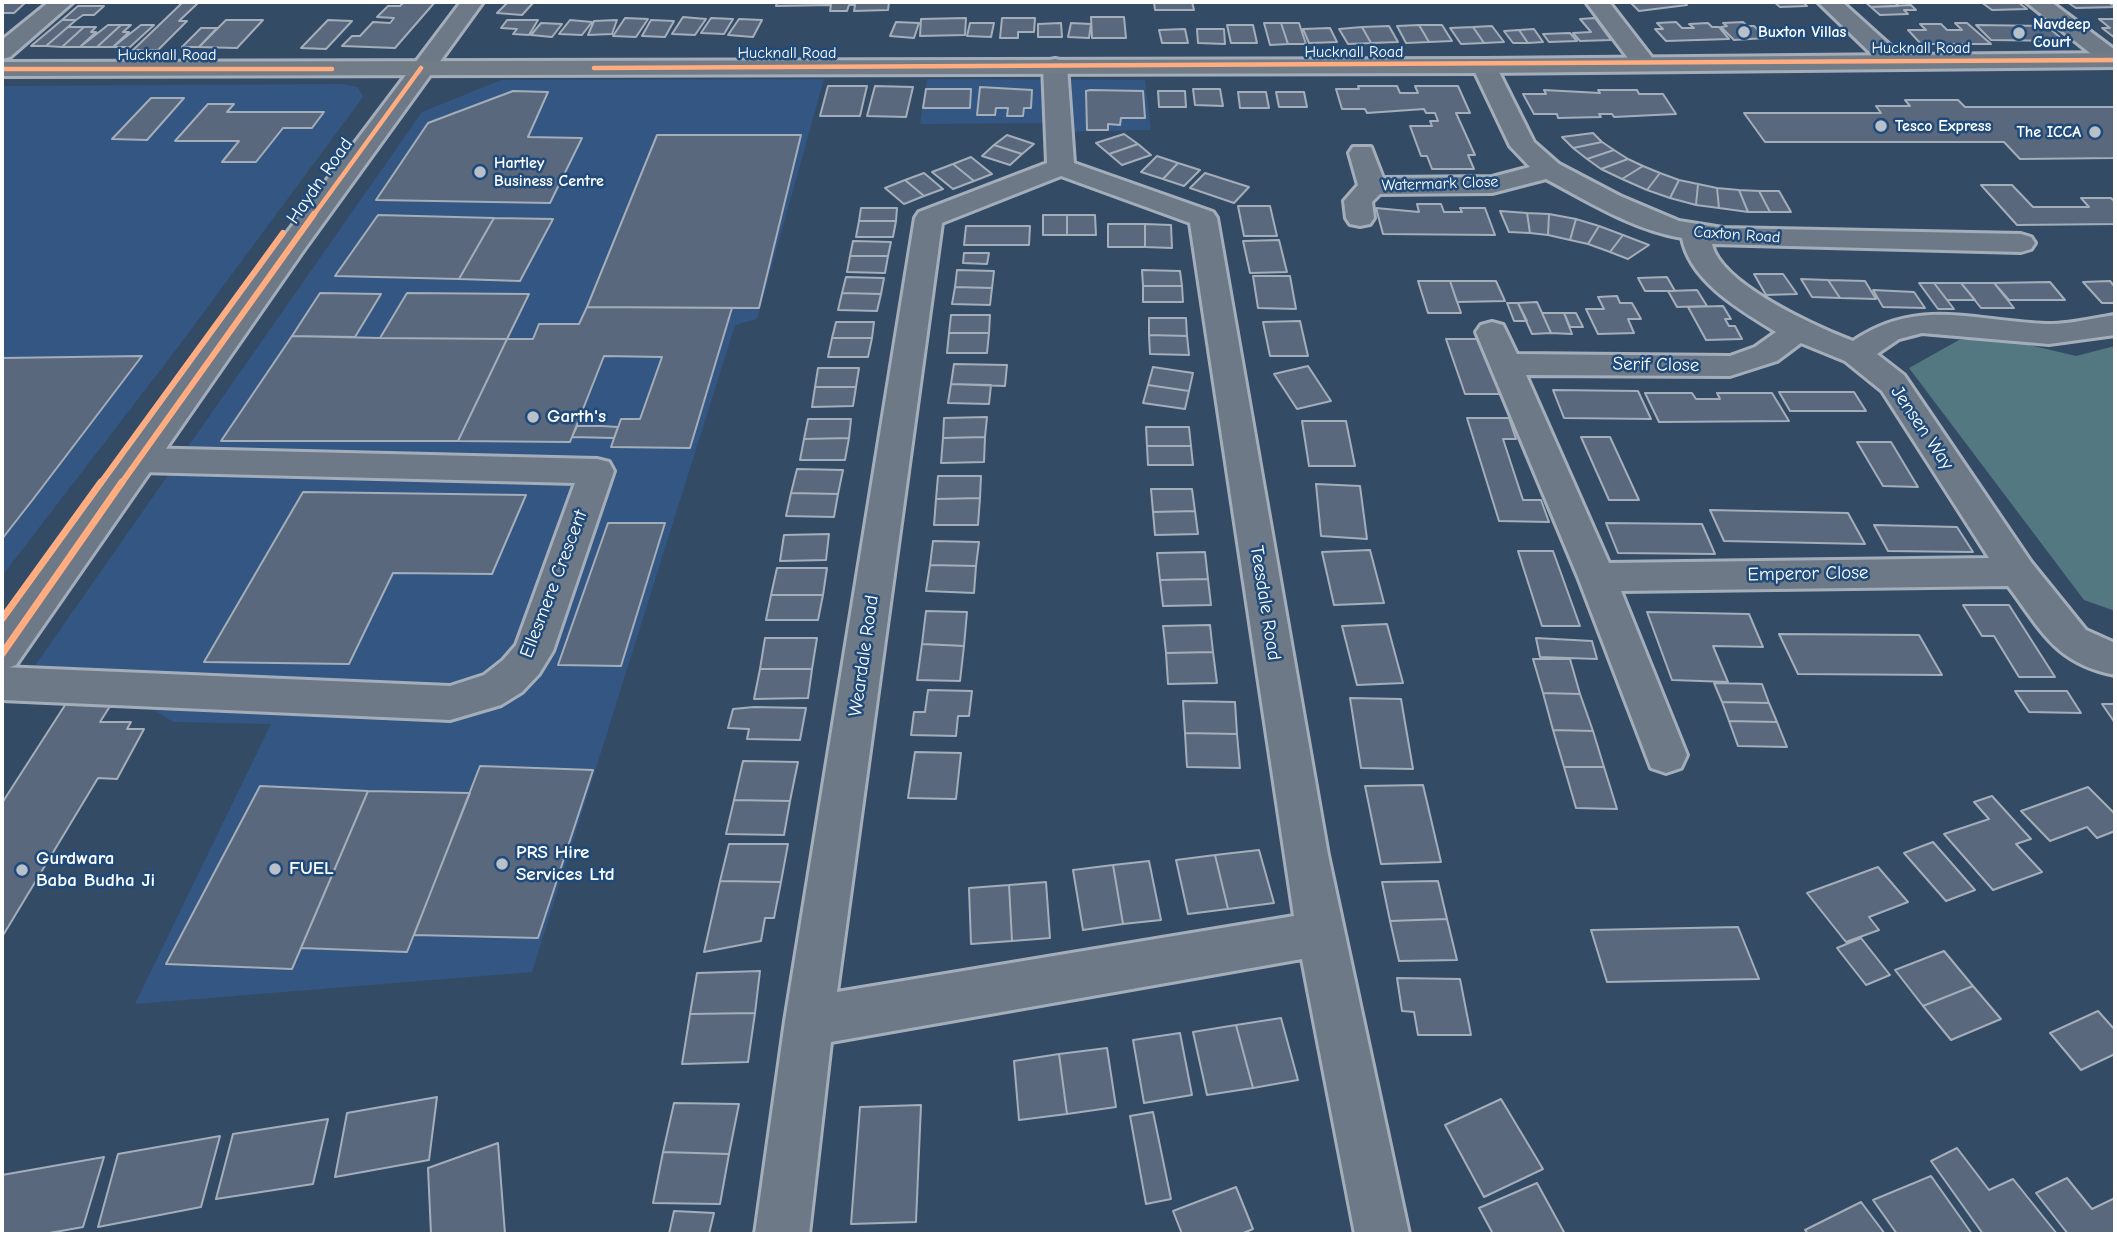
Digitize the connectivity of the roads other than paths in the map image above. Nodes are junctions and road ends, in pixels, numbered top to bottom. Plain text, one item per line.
1 (62, 2) edge
2 (472, 2) edge
3 (1597, 2) edge
4 (1829, 2) edge
5 (2037, 2) edge
6 (2, 52) edge
7 (2114, 60) edge
8 (1894, 62) junction
9 (1645, 64) junction
10 (1484, 65) junction
11 (1055, 66) junction
12 (421, 68) junction
13 (2, 69) edge
14 (1362, 153) dead end
15 (1061, 167) junction
16 (1549, 170) junction
17 (1371, 186) junction
18 (1360, 218) dead end
19 (1696, 234) junction
20 (2021, 243) dead end
21 (2115, 325) edge
22 (1796, 330) junction
23 (1492, 332) dead end
24 (1856, 354) junction
25 (1505, 364) junction
26 (139, 460) junction
27 (2018, 572) junction
28 (1597, 577) junction
29 (2, 654) edge
30 (2115, 659) edge
31 (2, 684) edge
32 (1666, 755) dead end
33 (1319, 934) junction
34 (809, 1021) junction
35 (782, 1234) edge
36 (1382, 1234) edge

1 - 6 street
2 - 12 street, Haydn Road
3 - 9 street
4 - 8 street
5 - 7 street
7 - 8 main road, Hucknall Road
8 - 9 main road, Hucknall Road
9 - 10 main road, Hucknall Road
10 - 11 main road, Hucknall Road
10 - 16 street, Caxton Road
11 - 12 main road, Hucknall Road
11 - 15 street
12 - 13 main road, Hucknall Road
12 - 26 street, Haydn Road
14 - 17 street, Watermark Close
15 - 33 street, Teesdale Road
15 - 34 street, Weardale Road
16 - 17 street, Watermark Close
16 - 19 street, Caxton Road
17 - 18 street, Watermark Close
19 - 20 street, Caxton Road
19 - 22 street, Jensen Way
21 - 24 street
22 - 24 street, Jensen Way
22 - 25 street, Serif Close
23 - 25 street
24 - 27 street, Jensen Way
25 - 28 street
26 - 29 street, Haydn Road
26 - 31 street, Ellesmere Crescent
27 - 28 street, Emperor Close
27 - 30 street, Jensen Way
28 - 32 street
33 - 34 street
33 - 36 street, Teesdale Road
34 - 35 street, Weardale Road

